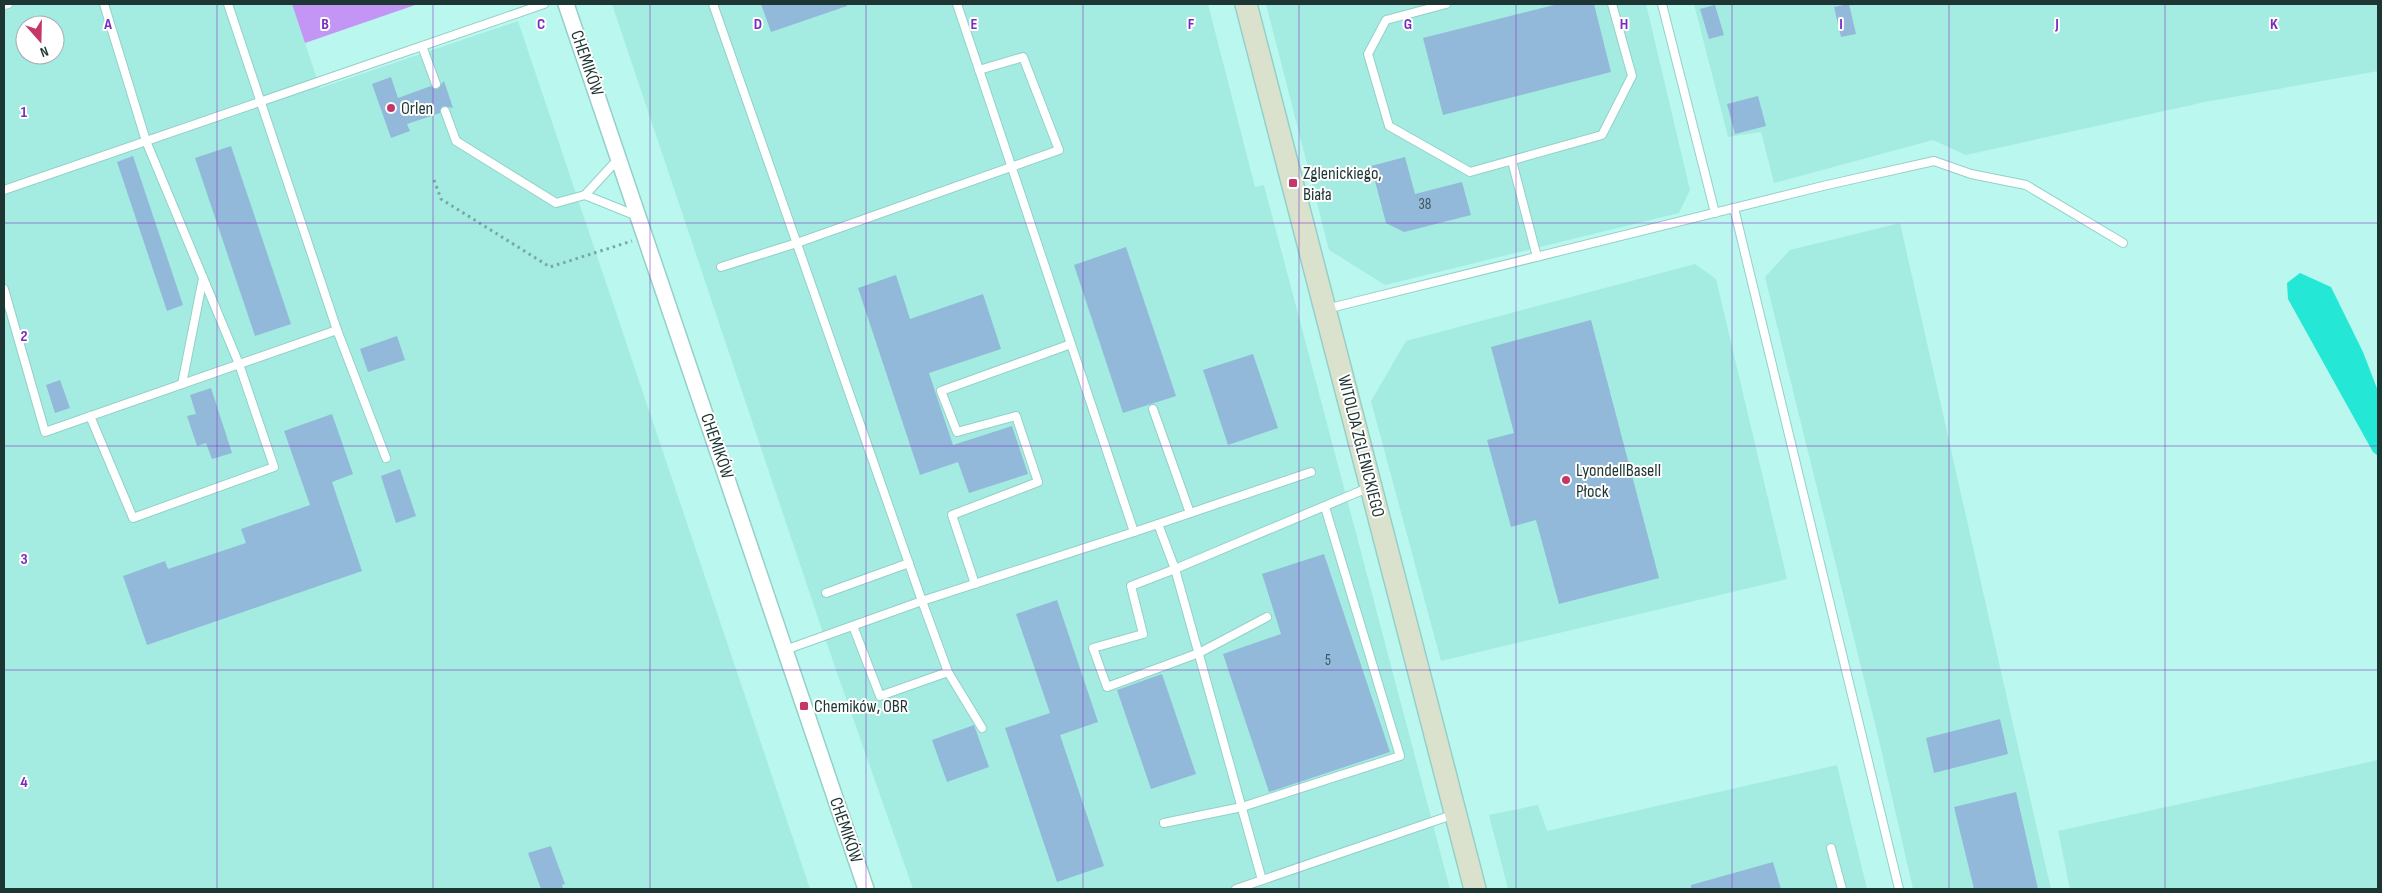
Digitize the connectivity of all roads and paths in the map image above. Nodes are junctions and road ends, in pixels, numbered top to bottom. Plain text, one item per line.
1 (8, 4) edge
2 (104, 4) edge
3 (228, 4) edge
4 (544, 4) edge
5 (566, 4) edge
6 (713, 4) edge
7 (956, 4) edge
8 (1246, 4) edge
9 (1446, 4) edge
10 (1612, 4) edge
11 (1662, 4) edge
12 (4, 5) edge
13 (422, 46) junction
14 (979, 70) junction
15 (436, 84) dead end
16 (262, 101) junction
17 (445, 111) dead end
18 (146, 141) junction
19 (619, 158) junction
20 (1512, 160) junction
21 (1011, 166) junction
22 (434, 180) dead end
23 (4, 190) edge
24 (585, 195) junction
25 (1734, 208) junction
26 (1715, 213) junction
27 (639, 217) junction
28 (635, 240) dead end
29 (797, 243) junction
30 (2122, 243) dead end
31 (1537, 257) junction
32 (721, 266) dead end
33 (203, 278) junction
34 (4, 288) edge
35 (1326, 309) junction
36 (337, 330) junction
37 (1070, 344) junction
38 (239, 364) junction
39 (182, 384) junction
40 (1153, 409) dead end
41 (90, 416) junction
42 (386, 458) dead end
43 (1311, 472) dead end
44 (1372, 486) junction
45 (1325, 507) junction
46 (1190, 513) junction
47 (1158, 524) junction
48 (1134, 532) junction
49 (909, 563) junction
50 (1175, 570) junction
51 (975, 584) junction
52 (826, 593) dead end
53 (922, 601) junction
54 (1267, 617) dead end
55 (853, 626) junction
56 (785, 650) junction
57 (1199, 653) junction
58 (948, 672) junction
59 (982, 728) dead end
60 (1242, 806) junction
61 (1454, 814) junction
62 (1164, 823) dead end
63 (1831, 848) dead end
64 (1262, 880) junction
65 (1241, 888) edge
66 (866, 889) edge
67 (1475, 889) edge
68 (1842, 889) edge
69 (1899, 889) edge

1 - 12 lane
2 - 18 lane
3 - 16 lane
4 - 13 lane
5 - 19 street, CHEMIKÓW
6 - 29 lane
7 - 14 lane
8 - 35 street, WITOLDA ZGLENICKIEGO
9 - 20 lane
10 - 20 lane
11 - 26 lane
13 - 15 lane
13 - 16 lane
14 - 21 lane
14 - 21 lane
16 - 18 lane
16 - 36 lane
17 - 24 lane
18 - 23 lane
18 - 33 lane
19 - 24 lane
19 - 27 street, CHEMIKÓW
20 - 31 lane
21 - 29 lane
21 - 37 lane
22 - 28 path
24 - 27 lane
25 - 26 lane
25 - 30 lane
25 - 69 lane
26 - 31 lane
27 - 56 street, CHEMIKÓW
29 - 32 lane
29 - 49 lane
31 - 35 lane
33 - 38 lane
33 - 39 lane
34 - 41 lane
35 - 44 street, WITOLDA ZGLENICKIEGO
36 - 38 lane
36 - 42 lane
37 - 48 lane
37 - 51 lane
38 - 39 lane
38 - 41 lane
39 - 41 lane
40 - 46 lane
43 - 46 lane
44 - 45 lane
44 - 61 street, WITOLDA ZGLENICKIEGO
45 - 50 lane
45 - 60 lane
46 - 47 lane
47 - 48 lane
47 - 50 lane
48 - 51 lane
49 - 52 lane
49 - 53 lane
50 - 57 lane
50 - 57 lane
51 - 53 lane
53 - 55 lane
53 - 58 lane
54 - 57 lane
55 - 56 lane
55 - 58 lane
56 - 66 street, CHEMIKÓW
57 - 60 lane
58 - 59 lane
60 - 62 lane
60 - 64 lane
61 - 64 lane
61 - 67 street, WITOLDA ZGLENICKIEGO
63 - 68 lane
64 - 65 lane

